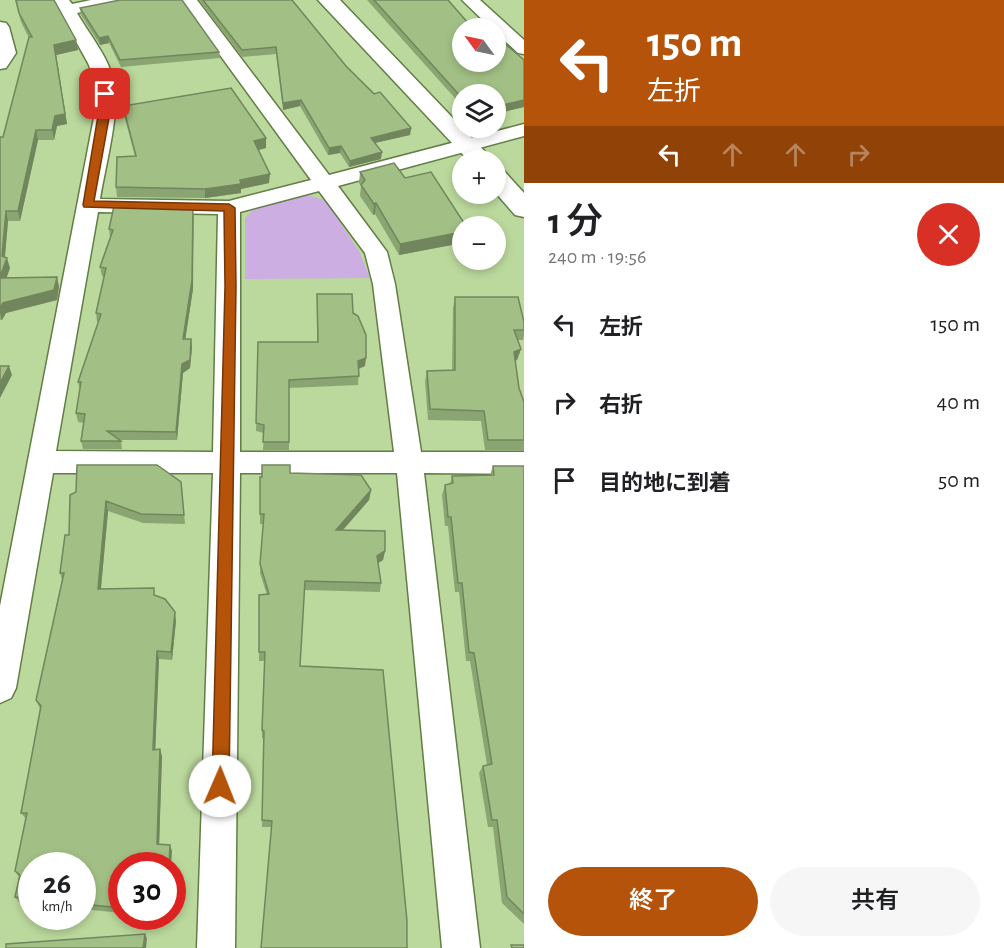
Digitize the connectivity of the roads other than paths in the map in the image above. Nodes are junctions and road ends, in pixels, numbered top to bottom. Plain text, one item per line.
1 (116, 0) edge
2 (189, 0) edge
3 (328, 0) edge
4 (470, 0) edge
5 (64, 5) edge
6 (0, 27) edge
7 (524, 49) edge
8 (0, 64) edge
9 (524, 130) edge
10 (471, 150) edge
11 (481, 150) edge
12 (452, 157) edge
13 (323, 182) junction
14 (506, 189) edge
15 (88, 205) junction
16 (229, 208) junction
17 (524, 209) edge
18 (40, 462) junction
19 (227, 462) junction
20 (409, 462) junction
21 (524, 463) edge
22 (0, 688) edge
23 (216, 948) edge
24 (461, 948) edge

1 - 5 street
2 - 13 street
3 - 10 street
4 - 7 street
5 - 15 street
6 - 8 street
9 - 11 street
12 - 13 street
13 - 16 street
13 - 20 street
14 - 17 street
15 - 16 street
15 - 18 street
16 - 19 street
18 - 19 street
18 - 22 street
19 - 20 street
19 - 23 street
20 - 21 street
20 - 24 street

